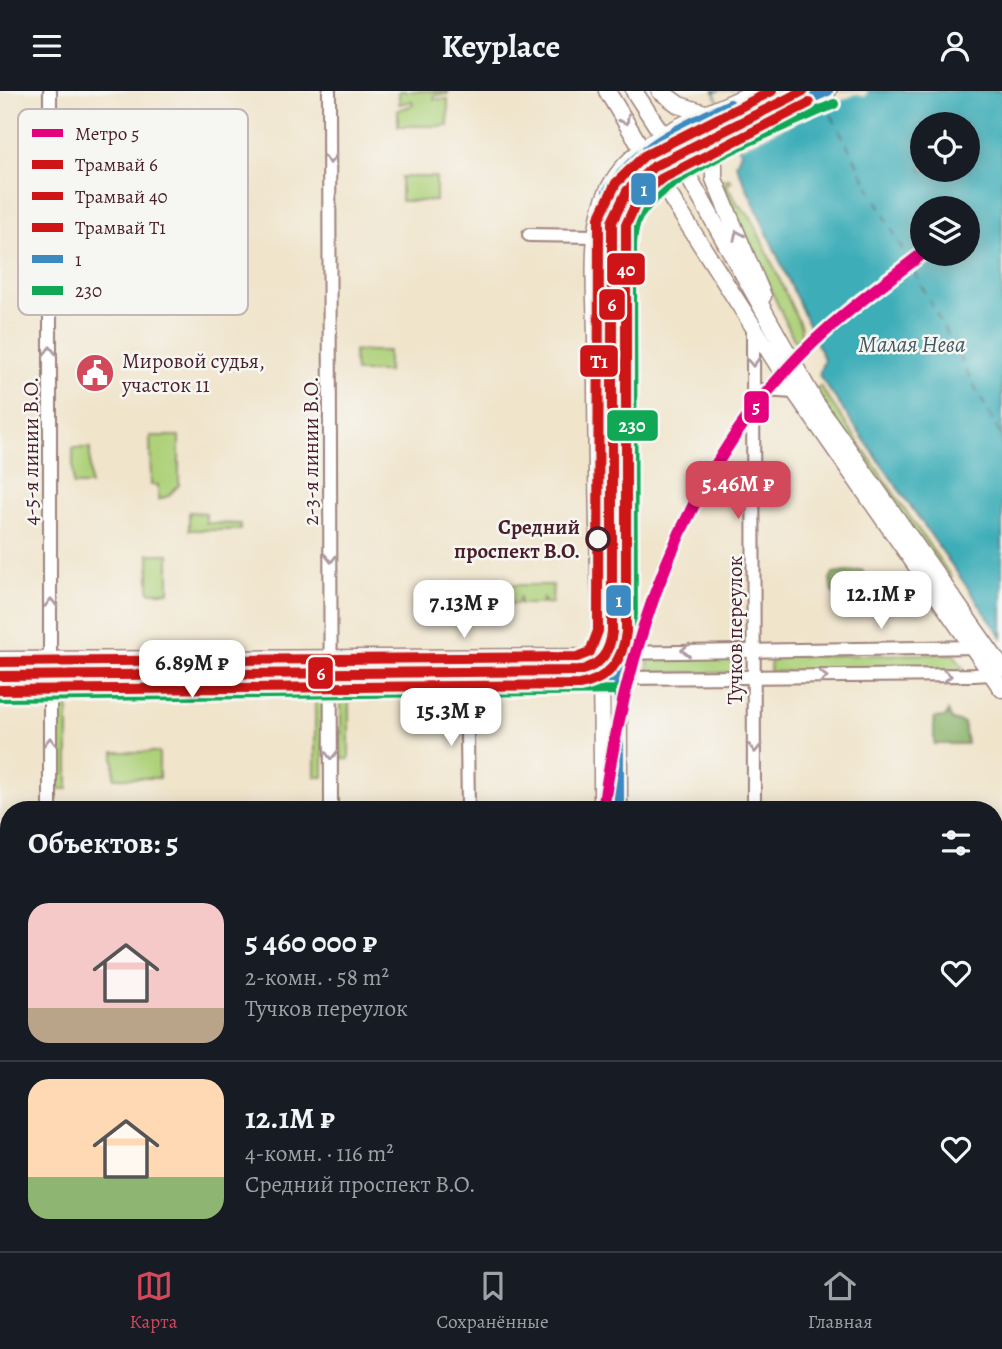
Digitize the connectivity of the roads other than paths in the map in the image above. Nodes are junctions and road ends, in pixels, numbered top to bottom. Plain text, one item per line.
1 (50, 91) edge
2 (329, 91) edge
3 (607, 91) edge
4 (634, 91) edge
5 (660, 91) edge
6 (757, 91) edge
7 (828, 91) edge
8 (50, 109) edge
9 (714, 111) junction
10 (663, 136) junction
11 (728, 139) junction
12 (643, 150) junction
13 (682, 165) junction
14 (660, 179) junction
15 (636, 197) junction
16 (675, 204) junction
17 (529, 235) dead end
18 (597, 236) junction
19 (50, 315) edge
20 (761, 323) junction
21 (795, 392) junction
22 (754, 399) junction
23 (979, 646) junction
24 (754, 650) junction
25 (618, 653) junction
26 (600, 655) junction
27 (467, 658) junction
28 (331, 659) junction
29 (0, 660) edge
30 (51, 660) junction
31 (997, 669) edge
32 (755, 677) junction
33 (467, 678) junction
34 (600, 678) junction
35 (619, 678) junction
36 (331, 680) junction
37 (0, 683) edge
38 (50, 683) junction
39 (1002, 689) edge
40 (50, 801) edge
41 (331, 801) edge
42 (468, 801) edge
43 (602, 801) edge
44 (619, 801) edge
45 (754, 801) edge

8 -> 1 street, 4-5-я линии В.О.
2 -> 28 street, 2-3-я линии В.О.
3 -> 12 main road
4 - 10 main road
5 - 9 main road
6 - 9 main road
7 - 11 main road
9 - 10 main road
10 - 12 main road
10 - 13 main road
11 - 13 main road
20 -> 11 main road
12 - 14 main road
12 - 18 main road
13 - 14 main road
13 - 20 main road
14 - 15 main road
14 - 16 main road
15 - 16 main road
15 - 25 main road
16 - 20 main road
17 - 18 street
18 - 26 main road
30 -> 19 street, 4-5-я линии В.О.
20 - 21 main road
20 -> 22 street, Тучков переулок
20 - 23 main road
21 - 22 street
21 - 23 main road
22 - 24 street, Тучков переулок
23 - 24 street
23 - 31 main road
24 -> 25 street
24 - 32 street, Тучков переулок
25 - 26 main road
25 - 35 main road
26 - 27 main road
26 - 34 main road
27 - 28 main road
27 - 33 street
28 - 30 main road
28 - 36 street, 2-3-я линии В.О.
29 - 30 main road
30 - 38 street, 4-5-я линии В.О.
32 -> 31 street
31 - 39 main road
32 - 35 street
32 -> 45 street, Тучков переулок
33 - 34 main road
33 - 36 main road
33 - 42 street
34 - 35 main road
34 - 43 main road
35 - 44 main road
36 - 38 main road
36 -> 41 street, 2-3-я линии В.О.
37 - 38 main road
40 -> 38 street, 4-5-я линии В.О.

